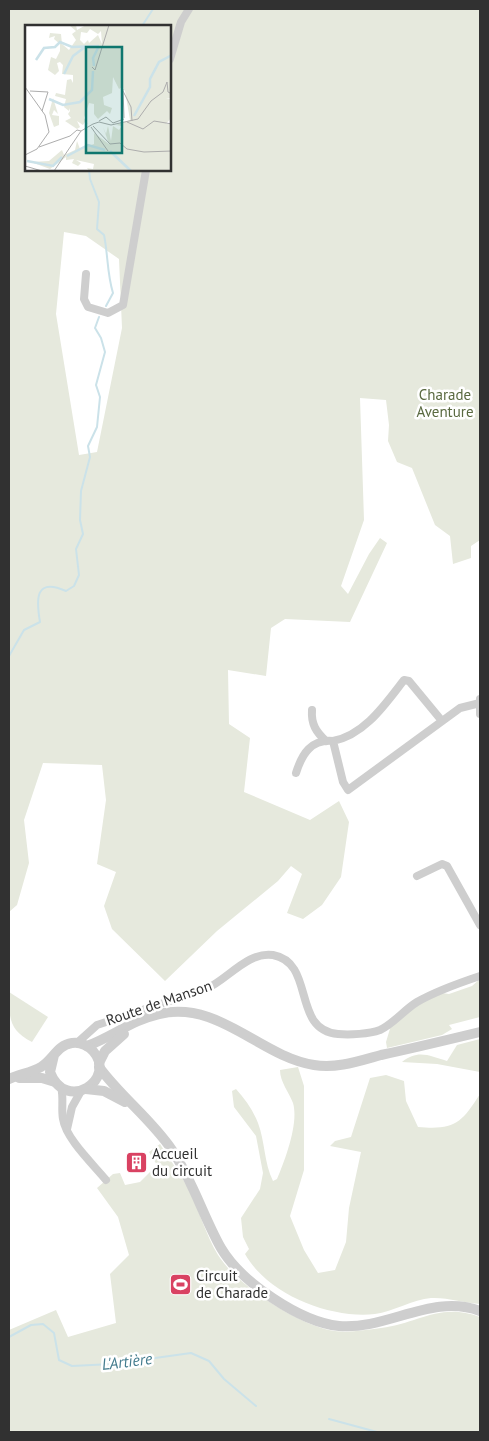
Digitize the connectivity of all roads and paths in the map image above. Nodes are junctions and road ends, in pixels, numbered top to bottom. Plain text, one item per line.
1 (189, 9) edge
2 (171, 56) edge
3 (146, 171) edge
4 (86, 274) dead end
5 (480, 699) edge
6 (480, 703) edge
7 (312, 710) dead end
8 (480, 714) edge
9 (442, 720) junction
10 (330, 741) junction
11 (296, 773) dead end
12 (417, 876) dead end
13 (480, 925) edge
14 (480, 976) edge
15 (149, 1017) junction
16 (480, 1032) edge
17 (82, 1045) junction
18 (54, 1055) junction
19 (99, 1065) junction
20 (9, 1080) edge
21 (58, 1085) junction
22 (84, 1090) junction
23 (145, 1116) junction
24 (66, 1130) junction
25 (106, 1180) dead end
26 (480, 1311) edge

1 - 2 street
3 - 4 street
5 - 6 street
6 - 8 street
6 - 9 street
7 - 10 street
9 - 10 street
9 - 10 street
10 - 11 street
12 - 13 street
14 - 17 street, Route de Manson
15 - 16 street
15 - 17 street
15 - 19 street
17 - 18 street
17 - 19 street
18 - 20 street
18 - 21 street
19 - 22 street
19 - 23 street
20 - 21 street
21 - 22 street
21 - 24 street
22 - 23 street
22 - 24 street
23 - 26 street
24 - 25 street

